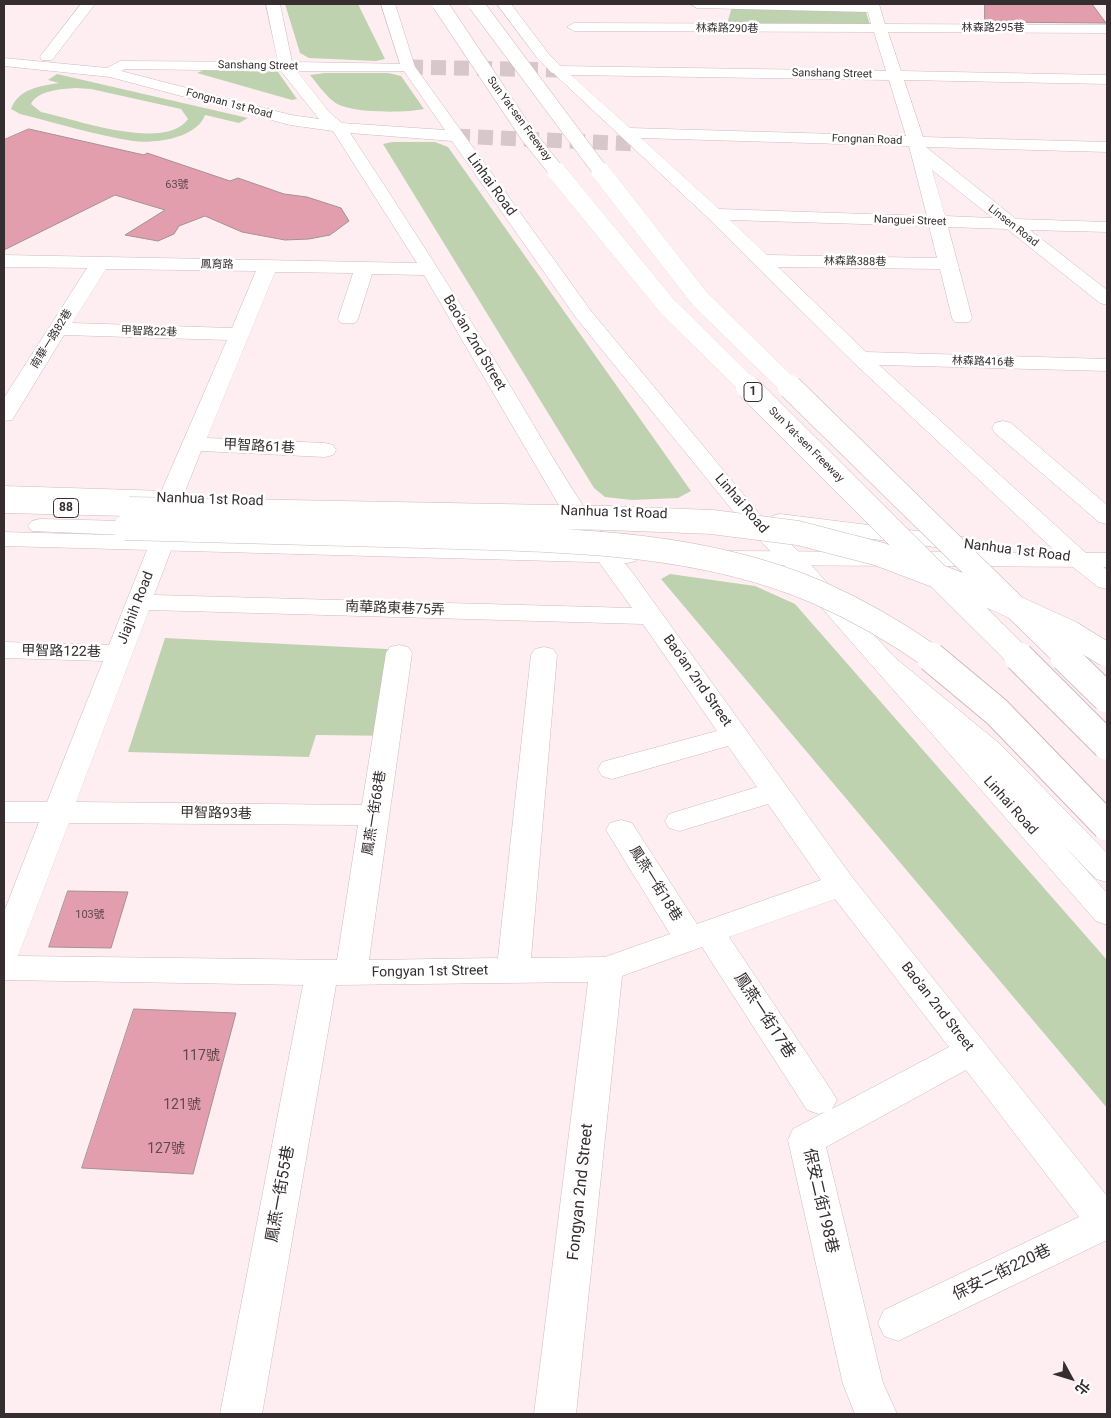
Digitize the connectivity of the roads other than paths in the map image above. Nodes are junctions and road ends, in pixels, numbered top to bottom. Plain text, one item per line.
1 (88, 4) edge
2 (273, 4) edge
3 (388, 4) edge
4 (440, 4) edge
5 (476, 4) edge
6 (504, 4) edge
7 (697, 4) edge
8 (872, 6) edge
9 (574, 27) dead end
10 (879, 27) junction
11 (1107, 29) edge
12 (4, 54) edge
13 (47, 57) junction
14 (4, 62) edge
15 (286, 67) junction
16 (408, 67) junction
17 (115, 69) junction
18 (556, 70) junction
19 (894, 75) junction
20 (1107, 79) edge
21 (330, 121) junction
22 (453, 131) junction
23 (633, 138) junction
24 (917, 147) junction
25 (1107, 147) edge
26 (1107, 156) edge
27 (714, 214) junction
28 (938, 222) junction
29 (1010, 224) junction
30 (1107, 228) edge
31 (4, 261) edge
32 (761, 261) junction
33 (100, 263) junction
34 (948, 264) junction
35 (268, 266) junction
36 (364, 268) junction
37 (430, 269) junction
38 (1107, 299) edge
39 (962, 318) dead end
40 (348, 319) dead end
41 (59, 329) junction
42 (239, 334) junction
43 (860, 358) junction
44 (1107, 365) edge
45 (4, 415) edge
46 (1003, 428) dead end
47 (193, 444) junction
48 (325, 450) dead end
49 (4, 493) edge
50 (170, 498) junction
51 (4, 506) edge
52 (574, 512) junction
53 (750, 517) junction
54 (1107, 517) edge
55 (127, 519) junction
56 (4, 525) edge
57 (4, 539) edge
58 (161, 545) junction
59 (604, 555) junction
60 (1078, 559) junction
61 (793, 560) junction
62 (1107, 560) edge
63 (1107, 582) edge
64 (139, 602) junction
65 (650, 616) junction
66 (4, 650) edge
67 (119, 653) junction
68 (399, 653) dead end
69 (1107, 655) edge
70 (544, 656) dead end
71 (879, 658) junction
72 (1107, 698) edge
73 (735, 735) junction
74 (1107, 744) edge
75 (612, 769) dead end
76 (776, 792) junction
77 (4, 812) edge
78 (57, 812) junction
79 (375, 815) junction
80 (680, 821) dead end
81 (1107, 826) edge
82 (621, 830) dead end
83 (1107, 871) edge
84 (841, 885) junction
85 (1107, 913) edge
86 (699, 935) junction
87 (4, 952) edge
88 (4, 968) edge
89 (606, 969) junction
90 (513, 971) junction
91 (336, 973) junction
92 (972, 1051) junction
93 (818, 1100) dead end
94 (1107, 1223) edge
95 (898, 1323) dead end
96 (241, 1414) edge
97 (555, 1414) edge
98 (876, 1414) edge

1 - 13 main road
2 - 15 main road
3 - 16 main road, Linhai Road
4 - 74 main road, Sun Yat-sen Freeway / 1, bridge
5 - 72 main road, 1, bridge
6 - 18 main road
7 - 8 main road
8 - 10 main road
9 - 10 main road, 林森路290巷
10 - 11 main road, 林森路295巷
10 - 19 main road
12 - 13 main road, Fongnan 1st Road
13 - 17 main road, Fongnan 1st Road
14 - 17 main road, Fongnan 1st Road
15 - 16 main road, Sanshang Street
15 - 17 main road, Sanshang Street
15 - 21 main road, Bao'an 2nd Street
16 - 22 main road, Linhai Road
17 - 21 main road, Fongnan 1st Road
18 - 19 main road, Sanshang Street
18 - 23 main road
19 - 20 main road, Sanshang Street
19 - 24 main road
21 - 22 main road, Fongnan 1st Road
21 - 37 main road, Bao'an 2nd Street
22 - 53 main road, Linhai Road
23 - 24 main road, Fongnan Road
23 - 27 main road
24 - 25 main road, Fongnan Road
24 - 26 main road, Fongnan Road
24 - 28 main road
24 - 29 main road, Linsen Road
27 - 28 main road, Nanguei Street
27 - 32 main road
28 - 29 main road, Nanguei Street
28 - 34 main road
29 - 30 main road, Nanguei Street
29 - 38 main road, Linsen Road
31 - 33 main road, 鳳育路
32 - 34 main road, 林森路388巷
32 - 43 main road
33 - 35 main road, 鳳育路
33 - 41 main road, 南華一路82巷
34 - 39 main road
35 - 36 main road, 鳳育路
35 - 42 main road, Jiajhih Road
36 - 37 main road, 鳳育路
36 - 40 main road
37 - 52 main road, Bao'an 2nd Street
41 - 42 main road, 甲智路22巷
41 - 45 main road, 南華一路82巷
42 - 47 main road, Jiajhih Road
43 - 44 main road, 林森路416巷
43 - 60 main road
46 - 54 main road
47 - 48 main road, 甲智路61巷
47 - 50 main road, Jiajhih Road
49 - 50 main road, Nanhua 1st Road
50 - 52 main road, Nanhua 1st Road
50 - 58 main road, Jiajhih Road
51 - 55 main road, 88
52 - 53 main road, Nanhua 1st Road
52 - 59 main road, Bao'an 2nd Street
53 - 60 main road, Nanhua 1st Road
53 - 61 main road, Linhai Road
55 - 56 main road, 88
55 - 69 main road, bridge
55 - 81 main road, bridge
57 - 58 main road, Nanhua 1st Road
58 - 59 main road, Nanhua 1st Road
58 - 64 main road, Jiajhih Road
59 - 61 main road, Nanhua 1st Road
59 - 65 main road, Bao'an 2nd Street
60 - 61 main road, Nanhua 1st Road
60 - 62 main road
60 - 63 main road
61 - 71 main road, Linhai Road
64 - 65 main road, 南華路東巷75弄
64 - 67 main road, Jiajhih Road
65 - 73 main road, Bao'an 2nd Street
66 - 67 main road, 甲智路122巷
67 - 78 main road, Jiajhih Road
68 - 79 main road, 鳳燕一街68巷
70 - 90 main road
71 - 83 main road
71 - 85 main road, Linhai Road
73 - 75 main road
73 - 76 main road, Bao'an 2nd Street
76 - 80 main road
76 - 84 main road, Bao'an 2nd Street
77 - 78 main road, 甲智路93巷
78 - 79 main road, 甲智路93巷
78 - 87 main road, Jiajhih Road
79 - 91 main road, 鳳燕一街68巷
82 - 86 main road, 鳳燕一街18巷
84 - 86 main road, Fongyan 1st Street
84 - 92 main road, Bao'an 2nd Street
86 - 89 main road, Fongyan 1st Street
86 - 93 main road, 鳳燕一街17巷
88 - 91 main road, Fongyan 1st Street
89 - 90 main road, Fongyan 1st Street
89 - 97 main road, Fongyan 2nd Street
90 - 91 main road, Fongyan 1st Street
91 - 96 main road, 鳳燕一街55巷
92 - 94 main road, Bao'an 2nd Street
92 - 98 main road, 保安二街198巷
94 - 95 main road, 保安二街220巷

